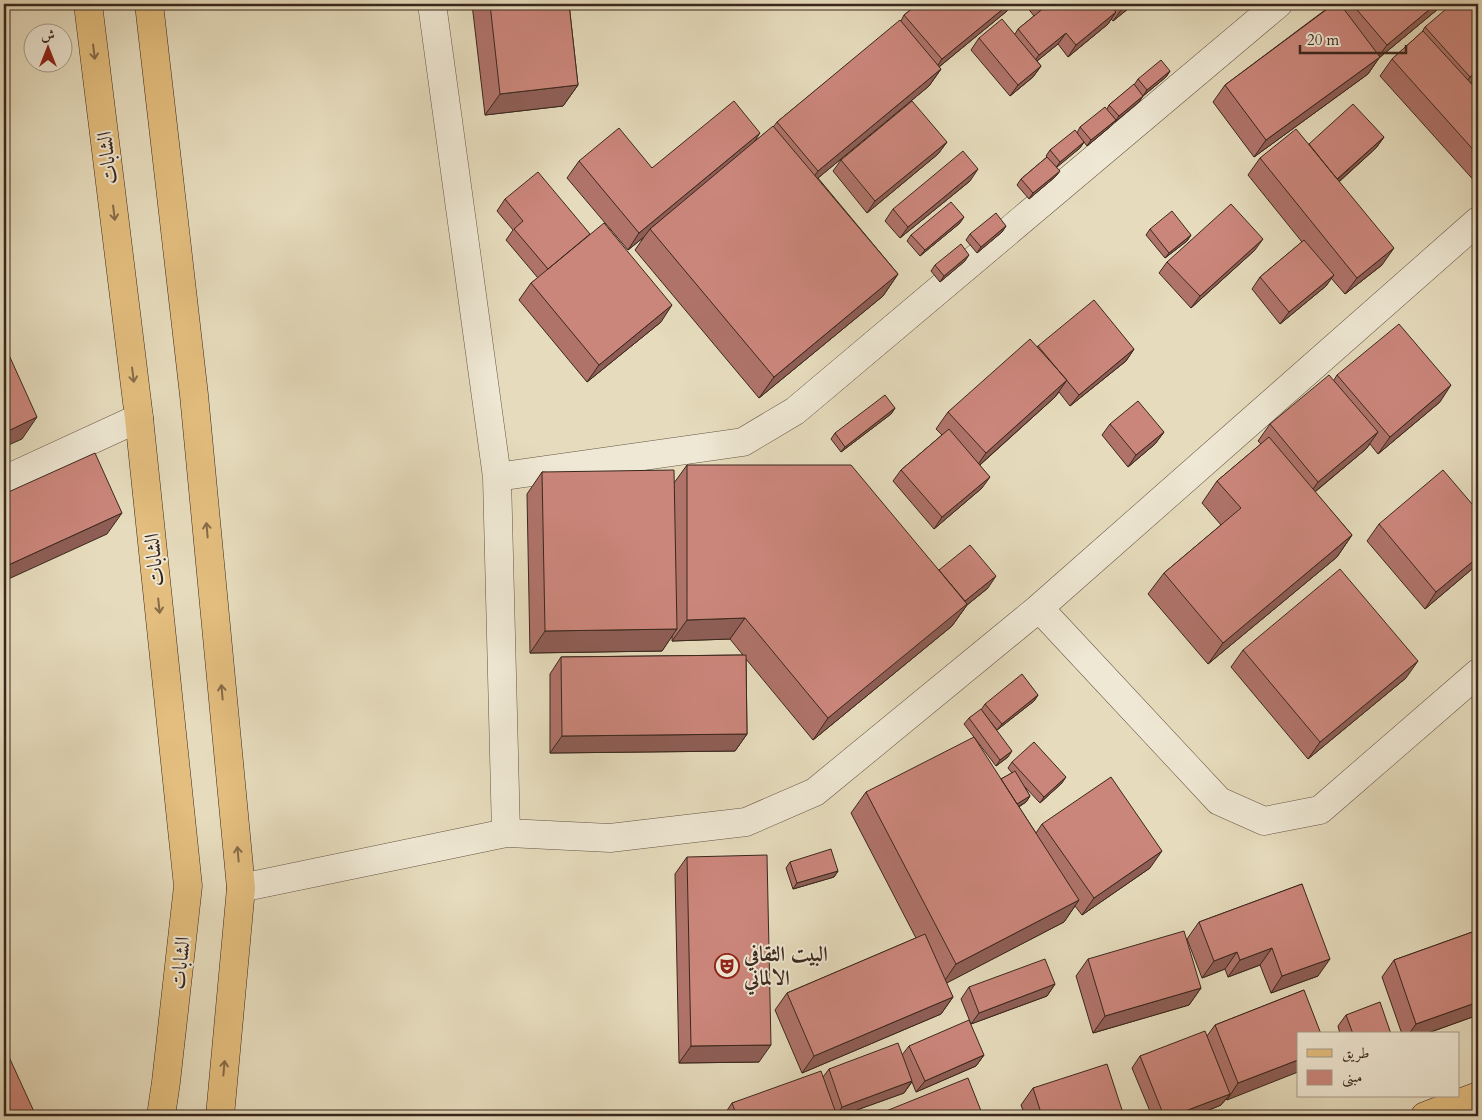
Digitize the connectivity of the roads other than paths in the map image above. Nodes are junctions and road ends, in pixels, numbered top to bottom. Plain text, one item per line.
1 (88, 4) edge
2 (149, 4) edge
3 (432, 4) edge
4 (1278, 4) edge
5 (1478, 222) edge
6 (139, 418) junction
7 (497, 477) junction
8 (4, 480) edge
9 (1038, 608) junction
10 (1478, 673) edge
11 (506, 834) junction
12 (241, 888) junction
13 (1478, 1096) edge
14 (160, 1116) edge
15 (220, 1116) edge
16 (1425, 1116) edge

1 -> 6 main road, الشابات
12 -> 2 main road
3 - 7 street
4 - 7 street
5 - 9 street
6 - 8 street
6 -> 14 main road, الشابات
7 - 11 street
9 - 10 street
9 - 11 street
11 - 12 street
15 -> 12 main road
13 - 16 main road

